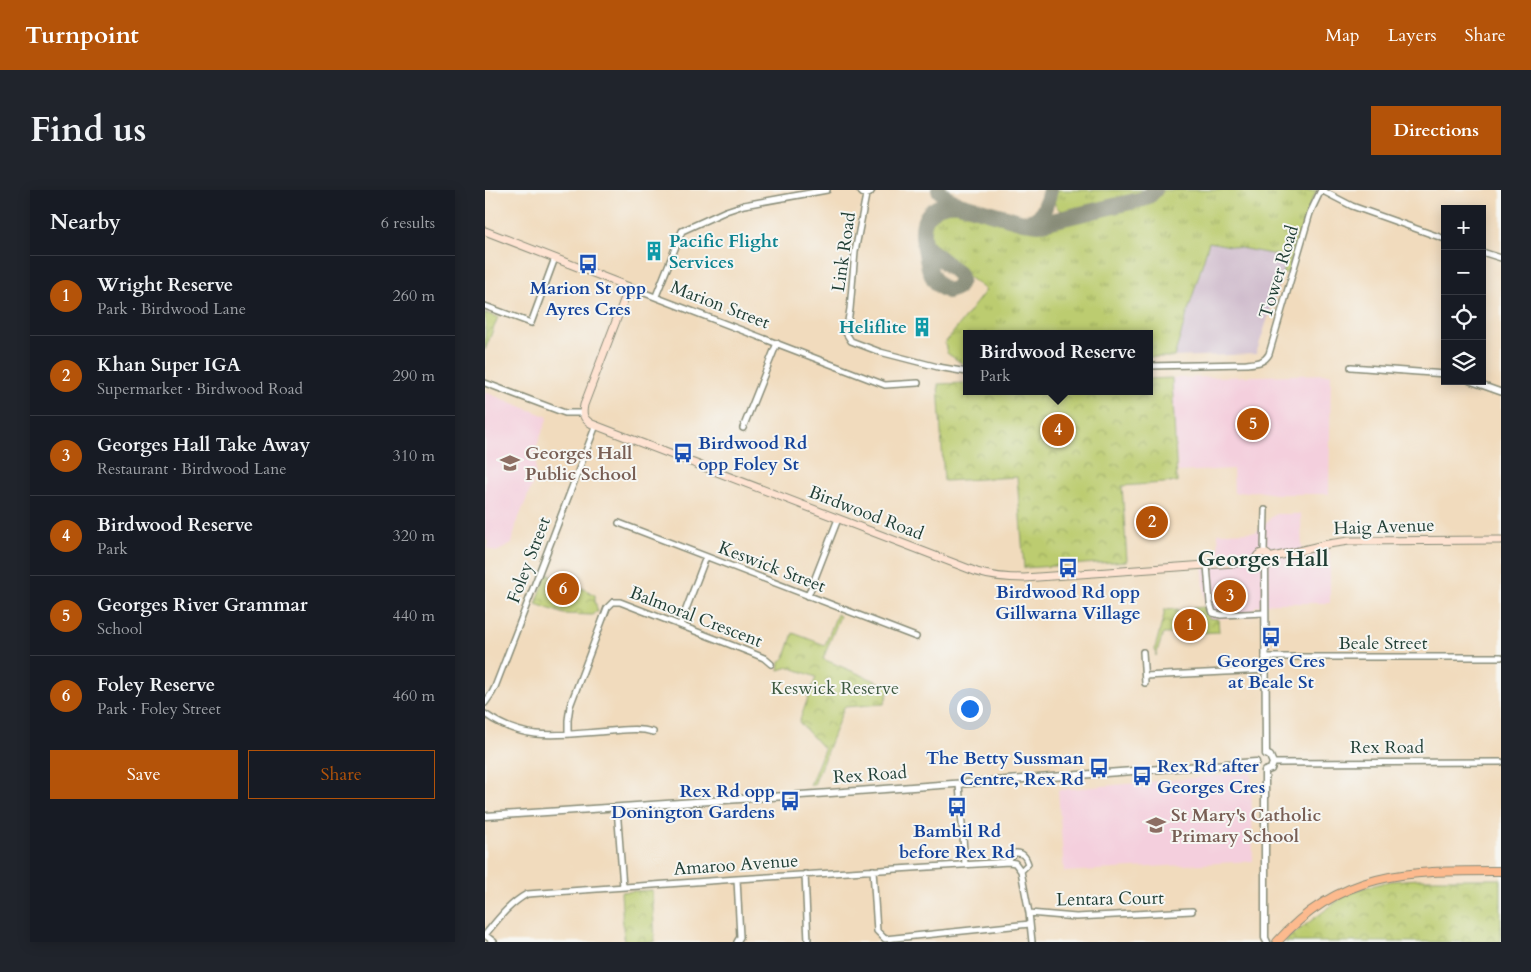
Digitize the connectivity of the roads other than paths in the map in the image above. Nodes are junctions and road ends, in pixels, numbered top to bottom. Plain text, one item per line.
1 (827, 190) edge
2 (860, 190) edge
3 (872, 190) edge
4 (1321, 190) edge
5 (866, 194) junction
6 (485, 231) edge
7 (1441, 238) edge
8 (1486, 253) edge
9 (555, 258) junction
10 (1501, 258) edge
11 (629, 286) junction
12 (656, 296) junction
13 (485, 306) edge
14 (777, 343) junction
15 (1153, 366) edge
16 (1351, 367) dead end
17 (963, 372) edge
18 (1441, 374) edge
19 (485, 383) edge
20 (919, 383) dead end
21 (1481, 385) edge
22 (1501, 392) edge
23 (583, 413) junction
24 (596, 425) junction
25 (743, 428) dead end
26 (1265, 510) dead end
27 (838, 519) junction
28 (619, 523) dead end
29 (1501, 540) edge
30 (1263, 552) junction
31 (706, 557) junction
32 (1269, 558) junction
33 (1256, 560) junction
34 (1207, 565) junction
35 (1265, 568) junction
36 (808, 596) junction
37 (604, 599) dead end
38 (610, 603) junction
39 (1265, 613) junction
40 (680, 625) junction
41 (916, 638) dead end
42 (1143, 652) dead end
43 (1265, 657) junction
44 (1501, 657) edge
45 (771, 664) dead end
46 (1265, 670) junction
47 (1145, 676) junction
48 (1145, 683) dead end
49 (485, 703) edge
50 (485, 715) edge
51 (653, 732) dead end
52 (568, 734) junction
53 (1266, 754) junction
54 (1256, 762) junction
55 (1501, 762) edge
56 (1273, 763) junction
57 (1265, 771) junction
58 (959, 784) junction
59 (617, 808) junction
60 (485, 815) edge
61 (485, 821) edge
62 (1006, 862) junction
63 (965, 864) junction
64 (873, 870) junction
65 (1021, 871) junction
66 (1501, 871) edge
67 (805, 874) junction
68 (737, 879) junction
69 (623, 887) junction
70 (1192, 911) dead end
71 (1029, 913) junction
72 (1030, 924) junction
73 (485, 935) edge
74 (495, 942) edge
75 (737, 942) edge
76 (808, 942) edge
77 (1032, 942) edge
78 (1267, 942) edge
79 (1277, 942) edge

1 - 12 street
2 - 5 street
3 - 5 street
4 - 7 street
4 - 15 street, Tower Road
5 - 17 street, Link Road
6 - 9 main road, Marion Street
8 - 10 street
9 - 11 main road, Marion Street
9 - 13 street
11 - 12 street, Marion Street
11 - 23 main road
12 - 14 street, Marion Street
14 - 20 street, Marion Street
14 - 25 street
16 - 18 street
19 - 23 street
21 - 22 street
23 - 24 main road, Birdwood Road
24 - 27 main road, Birdwood Road
24 - 49 street, Foley Street
26 - 30 street
27 - 34 main road, Birdwood Road
27 - 36 street
28 - 31 street, Keswick Street
29 - 32 main road, Haig Avenue
30 - 32 main road
30 - 33 main road
31 - 36 street, Keswick Street
31 - 40 street
32 - 35 main road
33 - 34 main road, Birdwood Road
33 - 35 main road
34 - 39 street
35 - 39 street
36 - 41 street, Keswick Street
37 - 38 street, Balmoral Crescent
38 - 40 street, Balmoral Crescent
38 - 52 street, Balmoral Crescent
39 - 43 street
40 - 45 street, Balmoral Crescent
42 - 47 street
43 - 44 street, Beale Street
43 - 46 street
46 - 47 street
46 - 53 street
47 - 48 street
50 - 52 street
51 - 52 street
53 - 54 street
53 - 56 street
54 - 57 street
54 - 58 street, Rex Road
55 - 56 street, Rex Road
56 - 57 street
57 - 78 street
58 - 59 street, Rex Road
58 - 63 street
59 - 60 street, Rex Road
59 - 69 street
60 - 61 street
62 - 63 street, Amaroo Avenue
62 - 65 street
62 - 65 street, Amaroo Avenue
63 - 64 street, Amaroo Avenue
64 - 67 street, Amaroo Avenue
64 - 72 street
65 - 71 street, Amaroo Avenue
66 - 79 main road
67 - 68 street, Amaroo Avenue
67 - 76 street
68 - 69 street, Amaroo Avenue
68 - 75 street
69 - 73 street, Amaroo Avenue
70 - 71 street, Lentara Court
71 - 72 street, Amaroo Avenue
72 - 77 street, Amaroo Avenue
73 - 74 street

